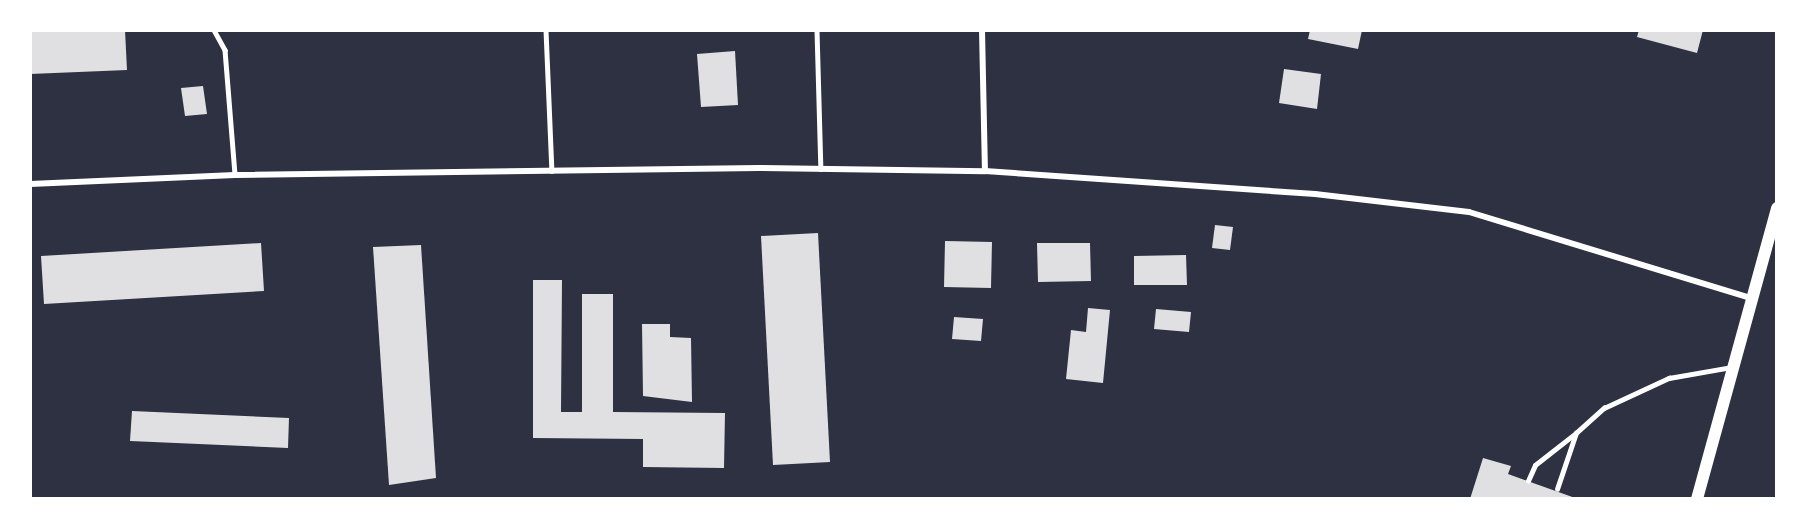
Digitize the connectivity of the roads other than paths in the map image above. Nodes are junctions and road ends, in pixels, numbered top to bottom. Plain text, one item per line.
1 (214, 30) edge
2 (546, 30) edge
3 (817, 30) edge
4 (982, 30) edge
5 (821, 169) junction
6 (552, 171) junction
7 (985, 171) junction
8 (235, 175) junction
9 (30, 184) edge
10 (1777, 208) edge
11 (1750, 298) junction
12 (1732, 367) junction
13 (1576, 433) junction
14 (1528, 481) dead end
15 (1557, 489) dead end
16 (1697, 499) edge

1 - 8 lane
2 - 6 lane
3 - 5 lane
4 - 7 street
5 - 6 street
5 - 7 street
6 - 8 street
7 - 11 street
8 - 9 street
10 - 11 main road
11 - 12 main road
12 - 13 lane
12 - 16 main road
13 - 14 lane
13 - 15 lane

